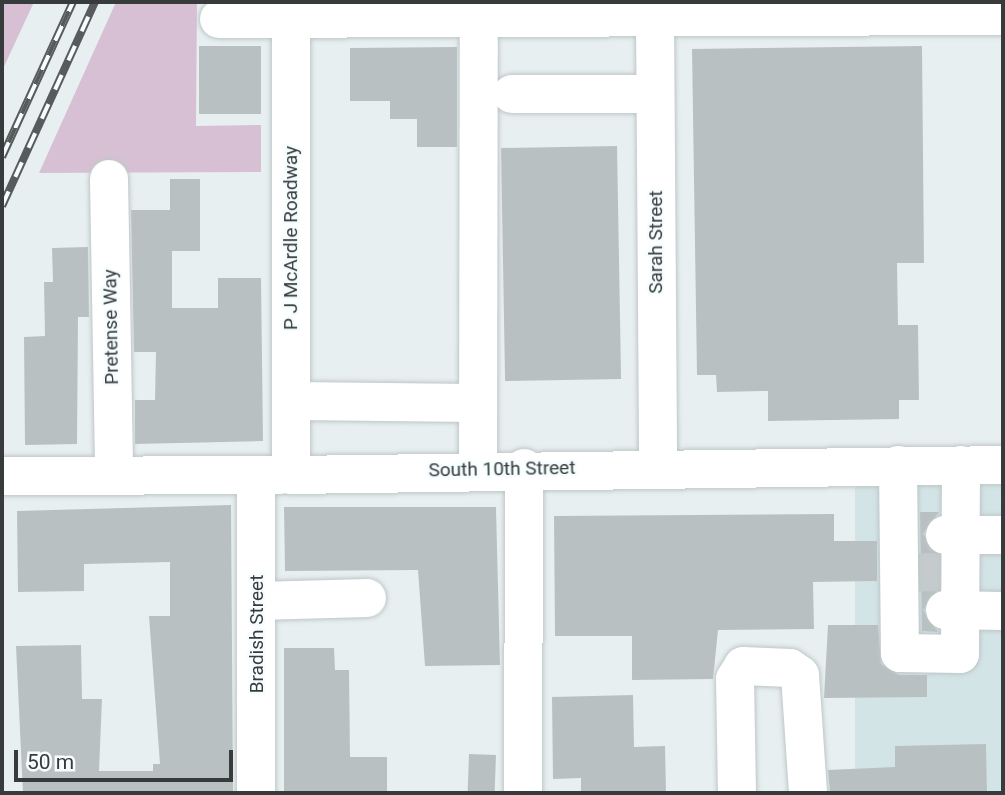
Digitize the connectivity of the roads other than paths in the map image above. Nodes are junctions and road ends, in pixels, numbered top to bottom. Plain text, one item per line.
1 (291, 10) edge
2 (472, 11) edge
3 (1003, 16) edge
4 (655, 17) junction
5 (219, 19) dead end
6 (512, 94) dead end
7 (655, 94) junction
8 (109, 179) dead end
9 (291, 401) junction
10 (478, 403) junction
11 (961, 465) junction
12 (1003, 465) edge
13 (898, 466) junction
14 (658, 467) junction
15 (524, 468) junction
16 (478, 469) junction
17 (114, 474) junction
18 (273, 475) junction
19 (2, 476) edge
20 (1003, 534) edge
21 (953, 535) junction
22 (367, 598) dead end
23 (258, 601) junction
24 (953, 611) junction
25 (1003, 611) edge
26 (256, 793) edge
27 (523, 793) edge
28 (737, 793) edge
29 (808, 793) edge

1 - 2 street
1 - 5 street
1 - 9 street, P J McArdle Roadway
2 - 4 street
2 - 10 street
3 - 4 street
4 - 7 street, Sarah Street
6 - 7 street
7 - 14 street, Sarah Street
8 - 17 street, Pretense Way
9 - 10 street
9 - 18 street, P J McArdle Roadway
10 - 16 street
11 - 12 street, South 10th Street
11 - 13 street, South 10th Street
11 - 21 street
13 - 14 street, South 10th Street
13 - 24 street
14 - 15 street, South 10th Street
15 - 16 street, South 10th Street
15 - 27 street
16 - 18 street, South 10th Street
17 - 18 street, South 10th Street
17 - 19 street, South 10th Street
18 - 23 street, Bradish Street
20 - 21 street
21 - 24 street
22 - 23 street
23 - 26 street, Bradish Street
24 - 25 street
28 - 29 street

